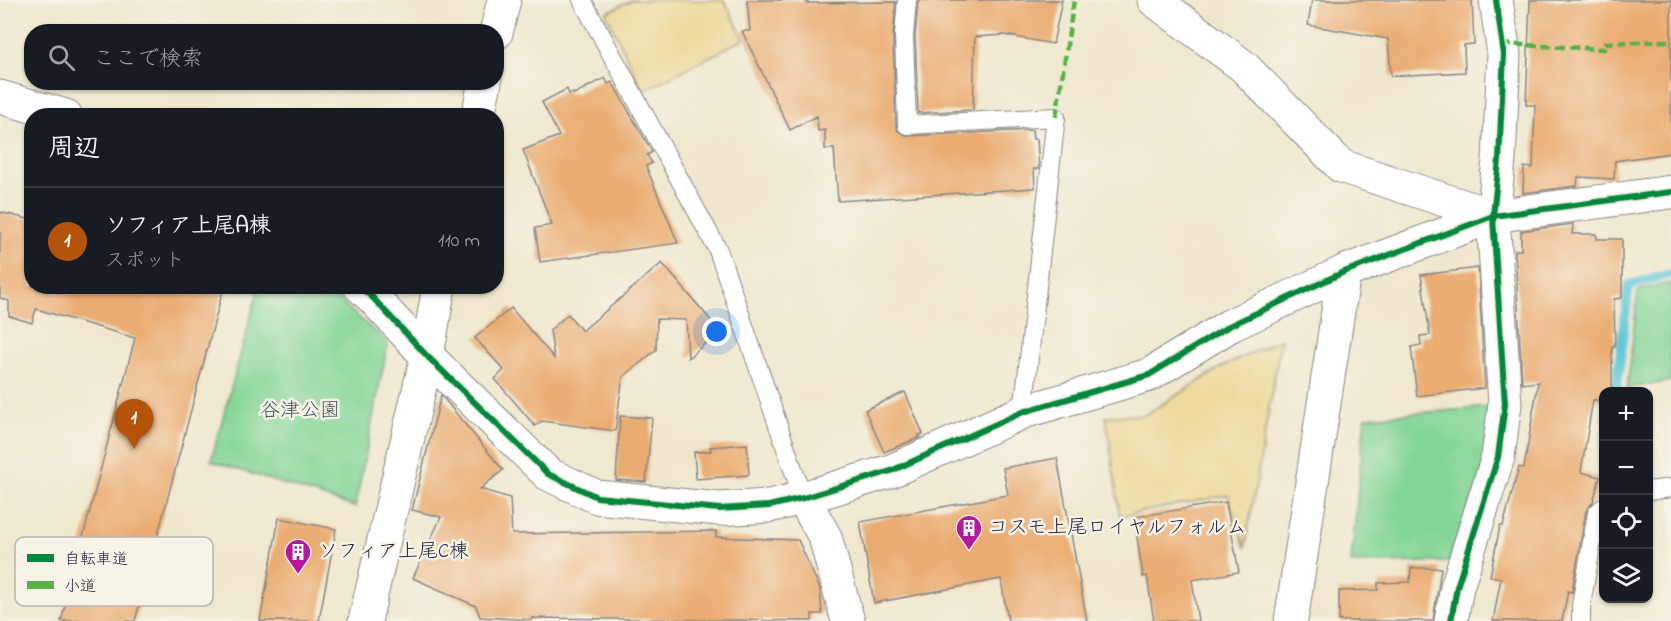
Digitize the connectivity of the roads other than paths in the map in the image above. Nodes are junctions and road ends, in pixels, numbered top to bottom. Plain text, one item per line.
1 (504, 0) edge
2 (582, 0) edge
3 (908, 0) edge
4 (1154, 0) edge
5 (1496, 0) edge
6 (498, 24) edge
7 (483, 90) edge
8 (0, 98) edge
9 (37, 108) edge
10 (480, 108) edge
11 (1671, 192) edge
12 (1493, 216) junction
13 (1344, 272) junction
14 (369, 294) edge
15 (438, 294) edge
16 (427, 356) junction
17 (1023, 412) junction
18 (1671, 488) edge
19 (1653, 491) edge
20 (803, 498) junction
21 (1599, 511) edge
22 (365, 621) edge
23 (848, 621) edge
24 (1291, 621) edge
25 (1451, 621) edge
26 (1581, 621) edge

1 - 6 street
2 - 20 lane
3 - 17 lane
4 - 12 street
5 - 12 street
7 - 10 street
8 - 9 street
11 - 12 street
12 - 13 street
12 - 25 street
13 - 17 street
13 - 24 street
14 - 16 street
15 - 16 street
16 - 20 street
16 - 22 street
17 - 20 street
18 - 19 lane
20 - 23 street
21 - 26 lane

